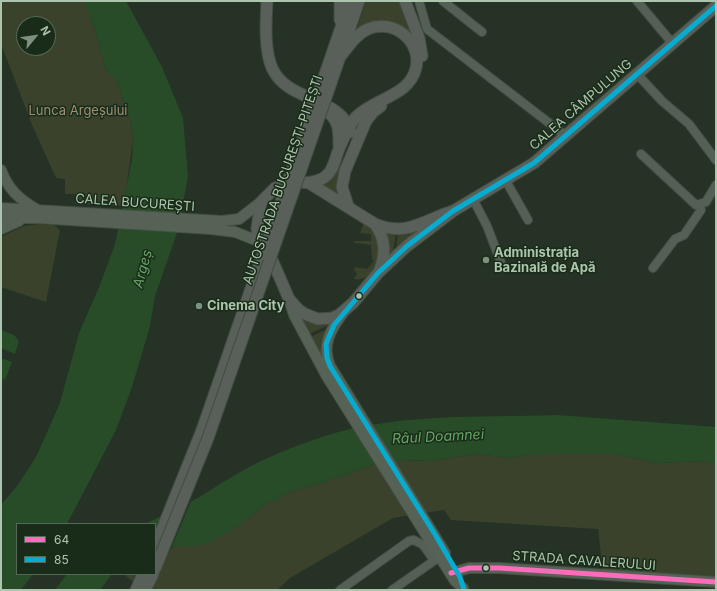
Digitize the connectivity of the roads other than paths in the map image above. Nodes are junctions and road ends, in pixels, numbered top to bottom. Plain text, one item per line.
1 (262, 1) edge
2 (267, 1) edge
3 (340, 1) edge
4 (350, 1) edge
5 (359, 1) edge
6 (405, 1) edge
7 (419, 1) edge
8 (443, 1) edge
9 (637, 1) edge
10 (716, 6) edge
11 (482, 32) dead end
12 (339, 33) junction
13 (673, 44) junction
14 (340, 57) junction
15 (638, 74) junction
16 (327, 81) junction
17 (371, 105) junction
18 (334, 109) junction
19 (349, 127) junction
20 (566, 136) junction
21 (339, 148) junction
22 (641, 154) dead end
23 (716, 160) edge
24 (348, 164) junction
25 (1, 170) edge
26 (506, 181) junction
27 (310, 183) junction
28 (716, 185) edge
29 (473, 199) junction
30 (261, 202) junction
31 (700, 204) junction
32 (348, 206) junction
33 (1, 208) edge
34 (38, 210) junction
35 (453, 211) junction
36 (64, 215) junction
37 (1, 218) edge
38 (27, 218) junction
39 (528, 220) dead end
40 (375, 224) junction
41 (212, 225) junction
42 (1, 229) edge
43 (258, 241) junction
44 (503, 268) dead end
45 (653, 268) dead end
46 (378, 273) junction
47 (289, 299) junction
48 (344, 312) junction
49 (349, 405) junction
50 (156, 545) edge
51 (440, 556) junction
52 (156, 567) edge
53 (453, 572) junction
54 (143, 575) edge
55 (152, 575) edge
56 (716, 582) edge
57 (463, 589) edge
58 (136, 590) edge
59 (145, 590) edge
60 (340, 590) edge
61 (392, 590) edge

1 - 21 highway
2 - 18 highway
3 - 12 highway
4 - 12 highway, AUTOSTRADA BUCUREȘTI-PITEȘTI
5 - 14 highway, AUTOSTRADA BUCUREȘTI-PITEȘTI
6 - 24 highway
7 - 20 street
8 - 11 street
9 - 13 street
10 - 13 highway, CALEA CÂMPULUNG
12 - 16 highway, AUTOSTRADA BUCUREȘTI-PITEȘTI
13 - 15 highway, CALEA CÂMPULUNG
14 - 16 highway, AUTOSTRADA BUCUREȘTI-PITEȘTI
14 - 17 highway
15 - 20 highway, CALEA CÂMPULUNG
15 - 23 street
16 - 50 highway, AUTOSTRADA BUCUREȘTI-PITEȘTI, bridge
16 - 52 highway, AUTOSTRADA BUCUREȘTI-PITEȘTI, bridge
17 - 18 highway
17 - 19 highway
18 - 19 highway
19 - 21 highway
19 - 24 highway
20 - 26 highway, CALEA CÂMPULUNG
21 - 27 highway
22 - 31 street
24 - 32 highway
25 - 34 main road
26 - 29 highway, CALEA CÂMPULUNG
26 - 39 street
27 - 30 highway, CALEA CÂMPULUNG
27 - 32 highway, CALEA CÂMPULUNG
28 - 31 street
29 - 35 highway, CALEA CÂMPULUNG
29 - 44 street
30 - 41 main road, CALEA BUCUREȘTI
30 - 43 highway
31 - 45 street
32 - 40 highway, CALEA CÂMPULUNG
33 - 34 main road, CALEA BUCUREȘTI
34 - 36 main road, CALEA BUCUREȘTI
35 - 40 highway, CALEA CÂMPULUNG
35 - 46 highway, CALEA CÂMPULUNG
36 - 38 main road, CALEA BUCUREȘTI
36 - 41 main road, CALEA BUCUREȘTI
37 - 38 main road, CALEA BUCUREȘTI
38 - 42 main road
40 - 46 highway
41 - 43 main road, CALEA BUCUREȘTI
43 - 47 highway
46 - 48 highway, CALEA CÂMPULUNG
47 - 48 highway
47 - 49 main road
48 - 49 main road
49 - 51 main road
51 - 53 main road
51 - 60 street
51 - 61 street
53 - 56 main road, STRADA CAVALERULUI
53 - 57 main road
54 - 58 highway
55 - 59 highway

